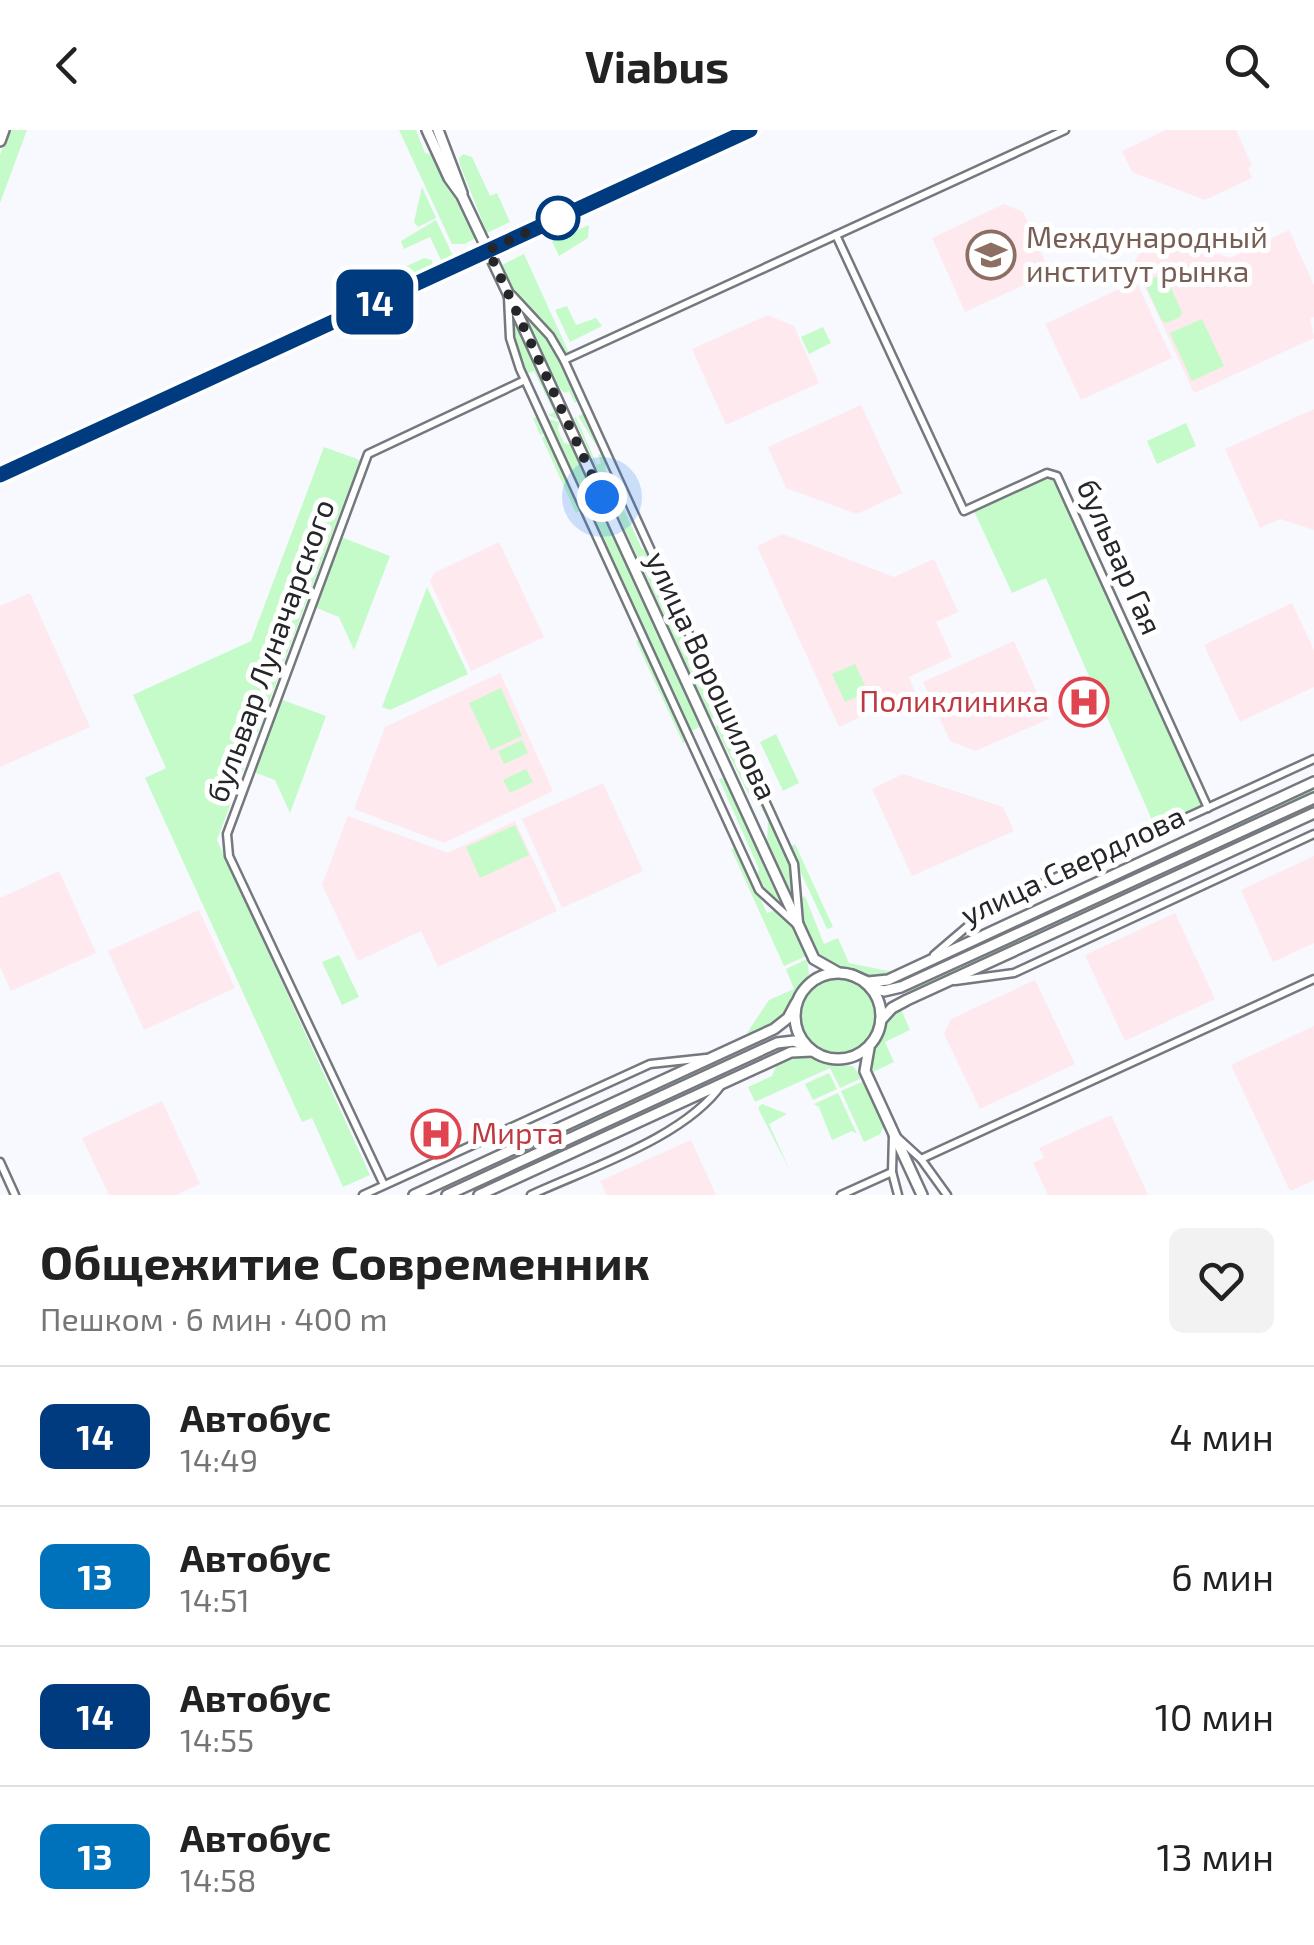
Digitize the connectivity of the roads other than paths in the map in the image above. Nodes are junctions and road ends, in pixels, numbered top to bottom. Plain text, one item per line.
1 (4, 130) edge
2 (426, 130) edge
3 (438, 130) edge
4 (750, 130) edge
5 (1065, 130) edge
6 (0, 142) edge
7 (462, 196) junction
8 (836, 235) junction
9 (488, 250) junction
10 (507, 290) junction
11 (564, 360) junction
12 (525, 380) junction
13 (0, 475) edge
14 (1314, 759) edge
15 (1314, 782) edge
16 (1314, 798) edge
17 (1208, 808) junction
18 (1314, 813) edge
19 (1314, 834) edge
20 (800, 928) junction
21 (814, 960) junction
22 (926, 962) junction
23 (838, 972) junction
24 (852, 975) junction
25 (1314, 979) edge
26 (944, 982) junction
27 (870, 987) junction
28 (901, 987) junction
29 (804, 989) junction
30 (796, 1003) junction
31 (880, 1008) junction
32 (795, 1014) junction
33 (881, 1020) junction
34 (872, 1041) junction
35 (776, 1043) junction
36 (810, 1049) junction
37 (712, 1058) junction
38 (836, 1059) junction
39 (865, 1072) junction
40 (722, 1084) junction
41 (893, 1133) junction
42 (921, 1159) junction
43 (0, 1162) edge
44 (892, 1172) junction
45 (384, 1186) junction
46 (15, 1195) edge
47 (363, 1195) edge
48 (414, 1195) edge
49 (447, 1195) edge
50 (480, 1195) edge
51 (531, 1195) edge
52 (841, 1195) edge
53 (898, 1195) edge
54 (922, 1195) edge
55 (947, 1195) edge

1 - 6 main road
2 - 7 main road, улица Ворошилова
3 - 7 main road, улица Ворошилова
4 - 9 main road
5 - 8 street
7 - 9 main road, улица Ворошилова
8 - 11 street
8 - 17 street, бульвар Гая
9 - 10 main road, улица Ворошилова
9 - 13 main road
10 - 11 street
10 - 12 street
10 - 20 main road, улица Ворошилова
11 - 20 street
12 - 20 street
12 - 45 street, бульвар Луначарского
14 - 17 street
15 - 22 main road, улица Свердлова
16 - 28 main road, улица Свердлова
17 - 22 street
18 - 26 main road, улица Свердлова
19 - 26 street
20 - 21 main road, улица Ворошилова
21 - 23 main road
21 - 29 main road
22 - 24 main road, улица Свердлова
23 - 24 main road
23 - 29 main road
24 - 27 main road
25 - 42 street
26 - 33 main road, улица Свердлова
27 - 28 main road, улица Свердлова
27 - 31 main road
28 - 31 main road, улица Свердлова
29 - 30 main road
30 - 32 main road
30 - 37 main road
31 - 33 main road
32 - 35 main road
32 - 36 main road
33 - 34 main road
34 - 38 main road
34 - 39 main road
35 - 36 main road
35 - 49 main road
36 - 38 main road
36 - 40 main road
37 - 45 street
37 - 48 main road
38 - 39 main road
39 - 41 main road
40 - 50 main road
40 - 51 street
41 - 42 street
41 - 44 street
41 - 54 main road
42 - 55 street
43 - 46 street
44 - 52 street
44 - 53 street
45 - 47 street

